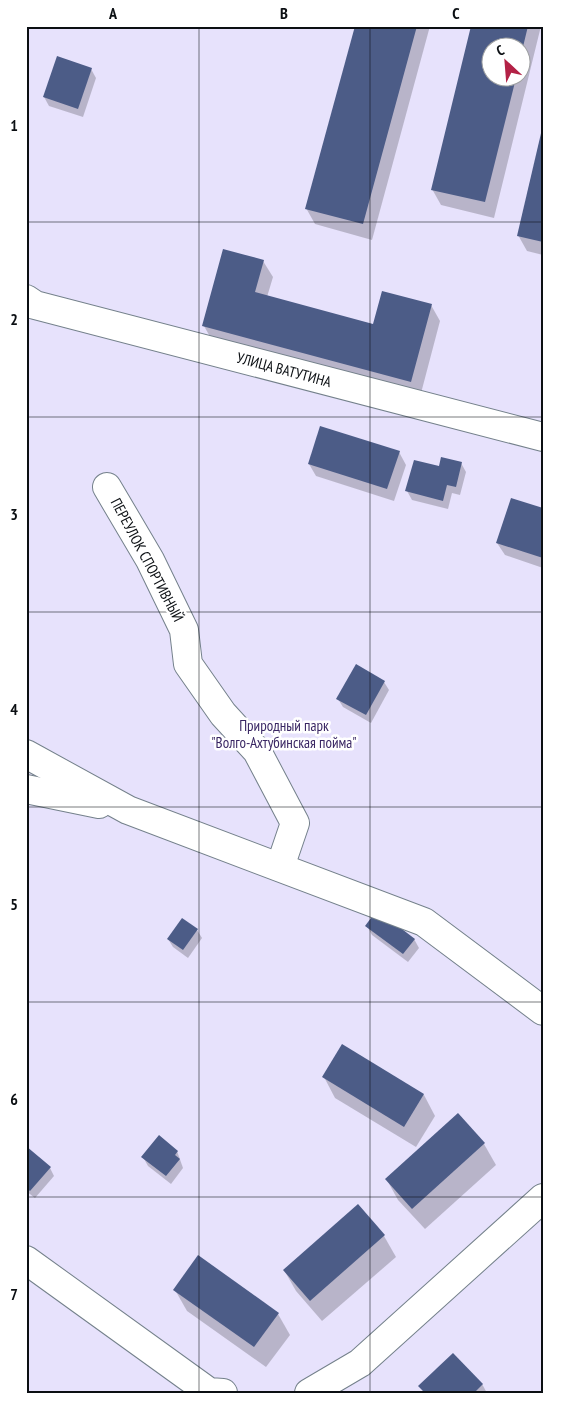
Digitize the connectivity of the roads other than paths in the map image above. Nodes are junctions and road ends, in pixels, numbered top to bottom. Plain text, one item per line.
1 (26, 299) edge
2 (543, 437) edge
3 (107, 487) dead end
4 (26, 754) edge
5 (26, 789) edge
6 (128, 810) junction
7 (280, 868) junction
8 (543, 1011) edge
9 (543, 1198) edge
10 (26, 1260) edge
11 (223, 1393) edge
12 (309, 1393) edge

1 - 2 street, УЛИЦА ВАТУТИНА
3 - 7 street, ПЕРЕУЛОК СПОРТИВНЫЙ
4 - 6 street
5 - 6 street
6 - 7 street
7 - 8 street
9 - 12 street
10 - 11 street

